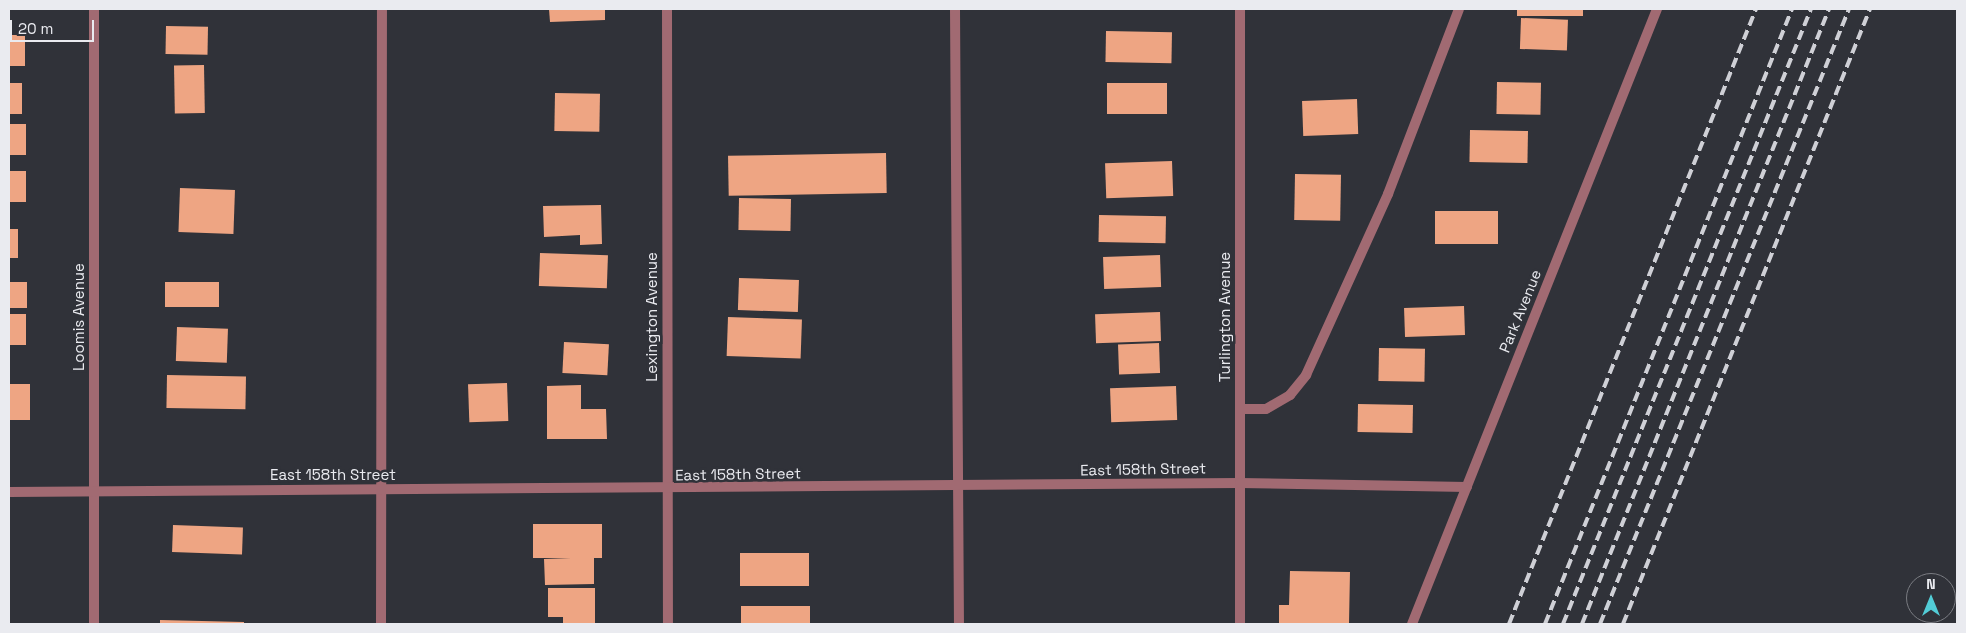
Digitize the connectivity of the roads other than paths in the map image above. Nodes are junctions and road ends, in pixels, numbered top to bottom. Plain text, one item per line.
1 (94, 9) edge
2 (382, 9) edge
3 (667, 9) edge
4 (954, 9) edge
5 (1240, 9) edge
6 (1459, 9) edge
7 (1657, 9) edge
8 (1240, 409) junction
9 (1240, 483) junction
10 (959, 486) junction
11 (1467, 487) junction
12 (380, 489) junction
13 (668, 489) junction
14 (94, 491) junction
15 (9, 492) edge
16 (94, 624) edge
17 (381, 624) edge
18 (668, 624) edge
19 (959, 624) edge
20 (1240, 624) edge
21 (1412, 624) edge

1 - 14 street, Loomis Avenue
2 - 12 street
3 - 13 street, Lexington Avenue
4 - 10 street
5 - 8 street, Turlington Avenue
6 - 8 street
7 - 11 street, Park Avenue
8 - 9 street, Turlington Avenue
9 - 10 street, East 158th Street
9 - 11 street, East 158th Street
9 - 20 street, Turlington Avenue
10 - 13 street, East 158th Street
10 - 19 street
11 - 21 street, Park Avenue
12 - 13 street, East 158th Street
12 - 14 street, East 158th Street
12 - 17 street
13 - 18 street, Lexington Avenue
14 - 15 street, East 158th Street
14 - 16 street, Loomis Avenue

